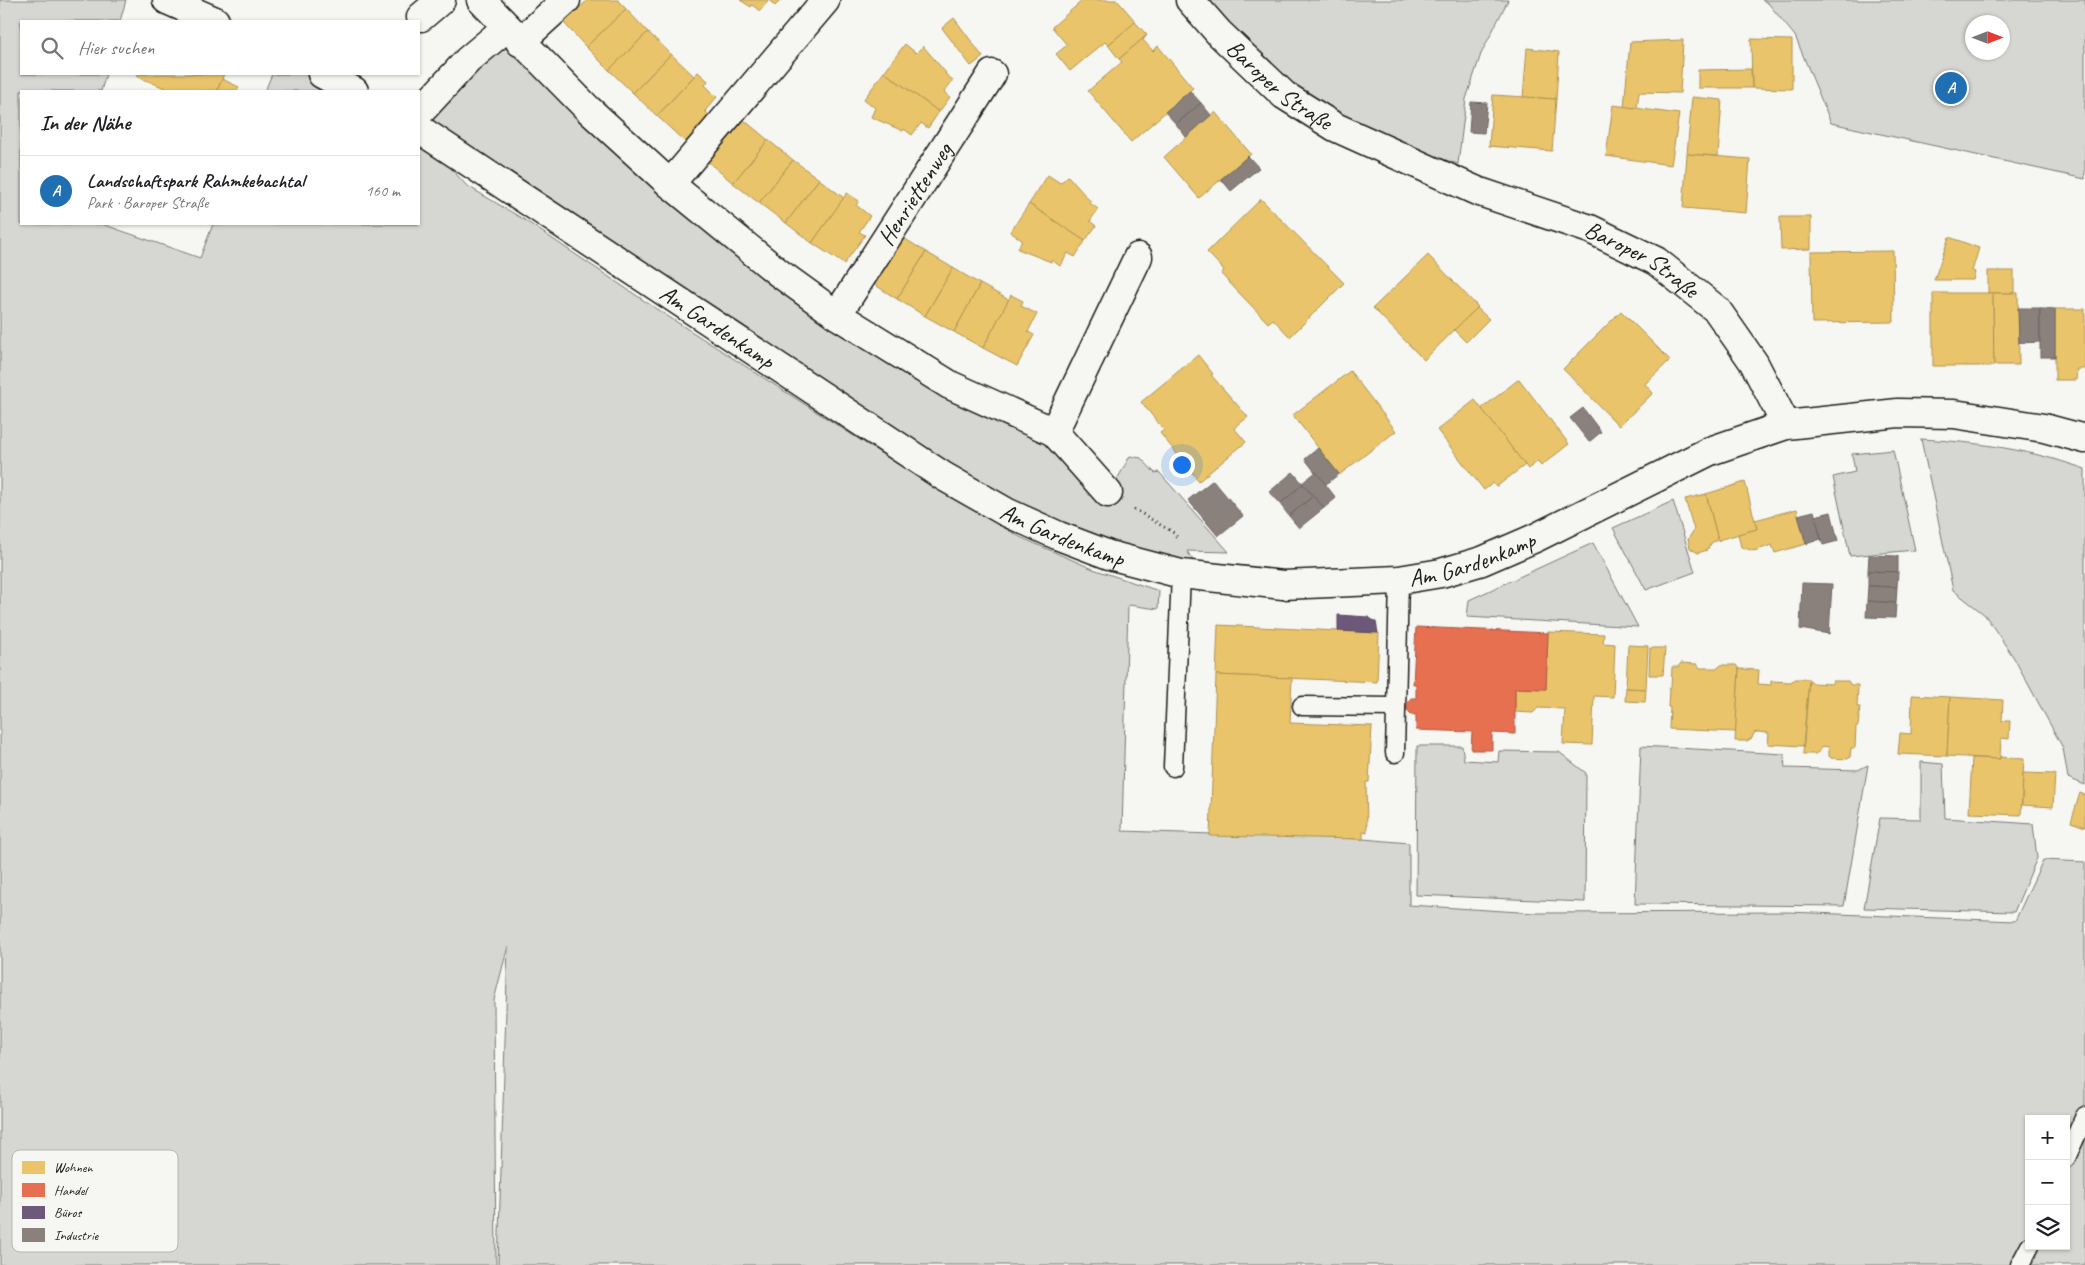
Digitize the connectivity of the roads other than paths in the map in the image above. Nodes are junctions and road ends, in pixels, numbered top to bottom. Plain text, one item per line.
1 (167, 0) edge
2 (481, 0) edge
3 (566, 0) edge
4 (1190, 0) edge
5 (825, 1) dead end
6 (213, 20) edge
7 (513, 35) junction
8 (992, 74) dead end
9 (324, 75) edge
10 (352, 90) edge
11 (420, 112) edge
12 (420, 130) edge
13 (670, 184) junction
14 (1138, 257) dead end
15 (837, 315) junction
16 (1786, 425) junction
17 (1054, 432) junction
18 (2085, 439) edge
19 (1108, 493) road end
20 (1192, 576) junction
21 (1399, 580) junction
22 (1302, 706) dead end
23 (1396, 707) junction
24 (1395, 752) dead end
25 (1173, 767) dead end
26 (2085, 1116) edge
27 (2070, 1149) edge
28 (2028, 1250) edge
29 (2020, 1265) edge

1 - 6 street
2 - 7 street
3 - 7 street
4 - 16 street, Baroper Straße
5 - 13 street
7 - 11 street
7 - 13 street
8 - 15 street, Henriettenweg
9 - 10 street
12 - 20 street, Am Gardenkamp
13 - 15 street
14 - 17 street
15 - 17 street
16 - 18 street
16 - 21 street, Am Gardenkamp
17 - 19 street
20 - 21 street, Am Gardenkamp
20 - 25 lane
21 - 23 lane
22 - 23 lane
23 - 24 lane
26 - 27 lane
28 - 29 lane

